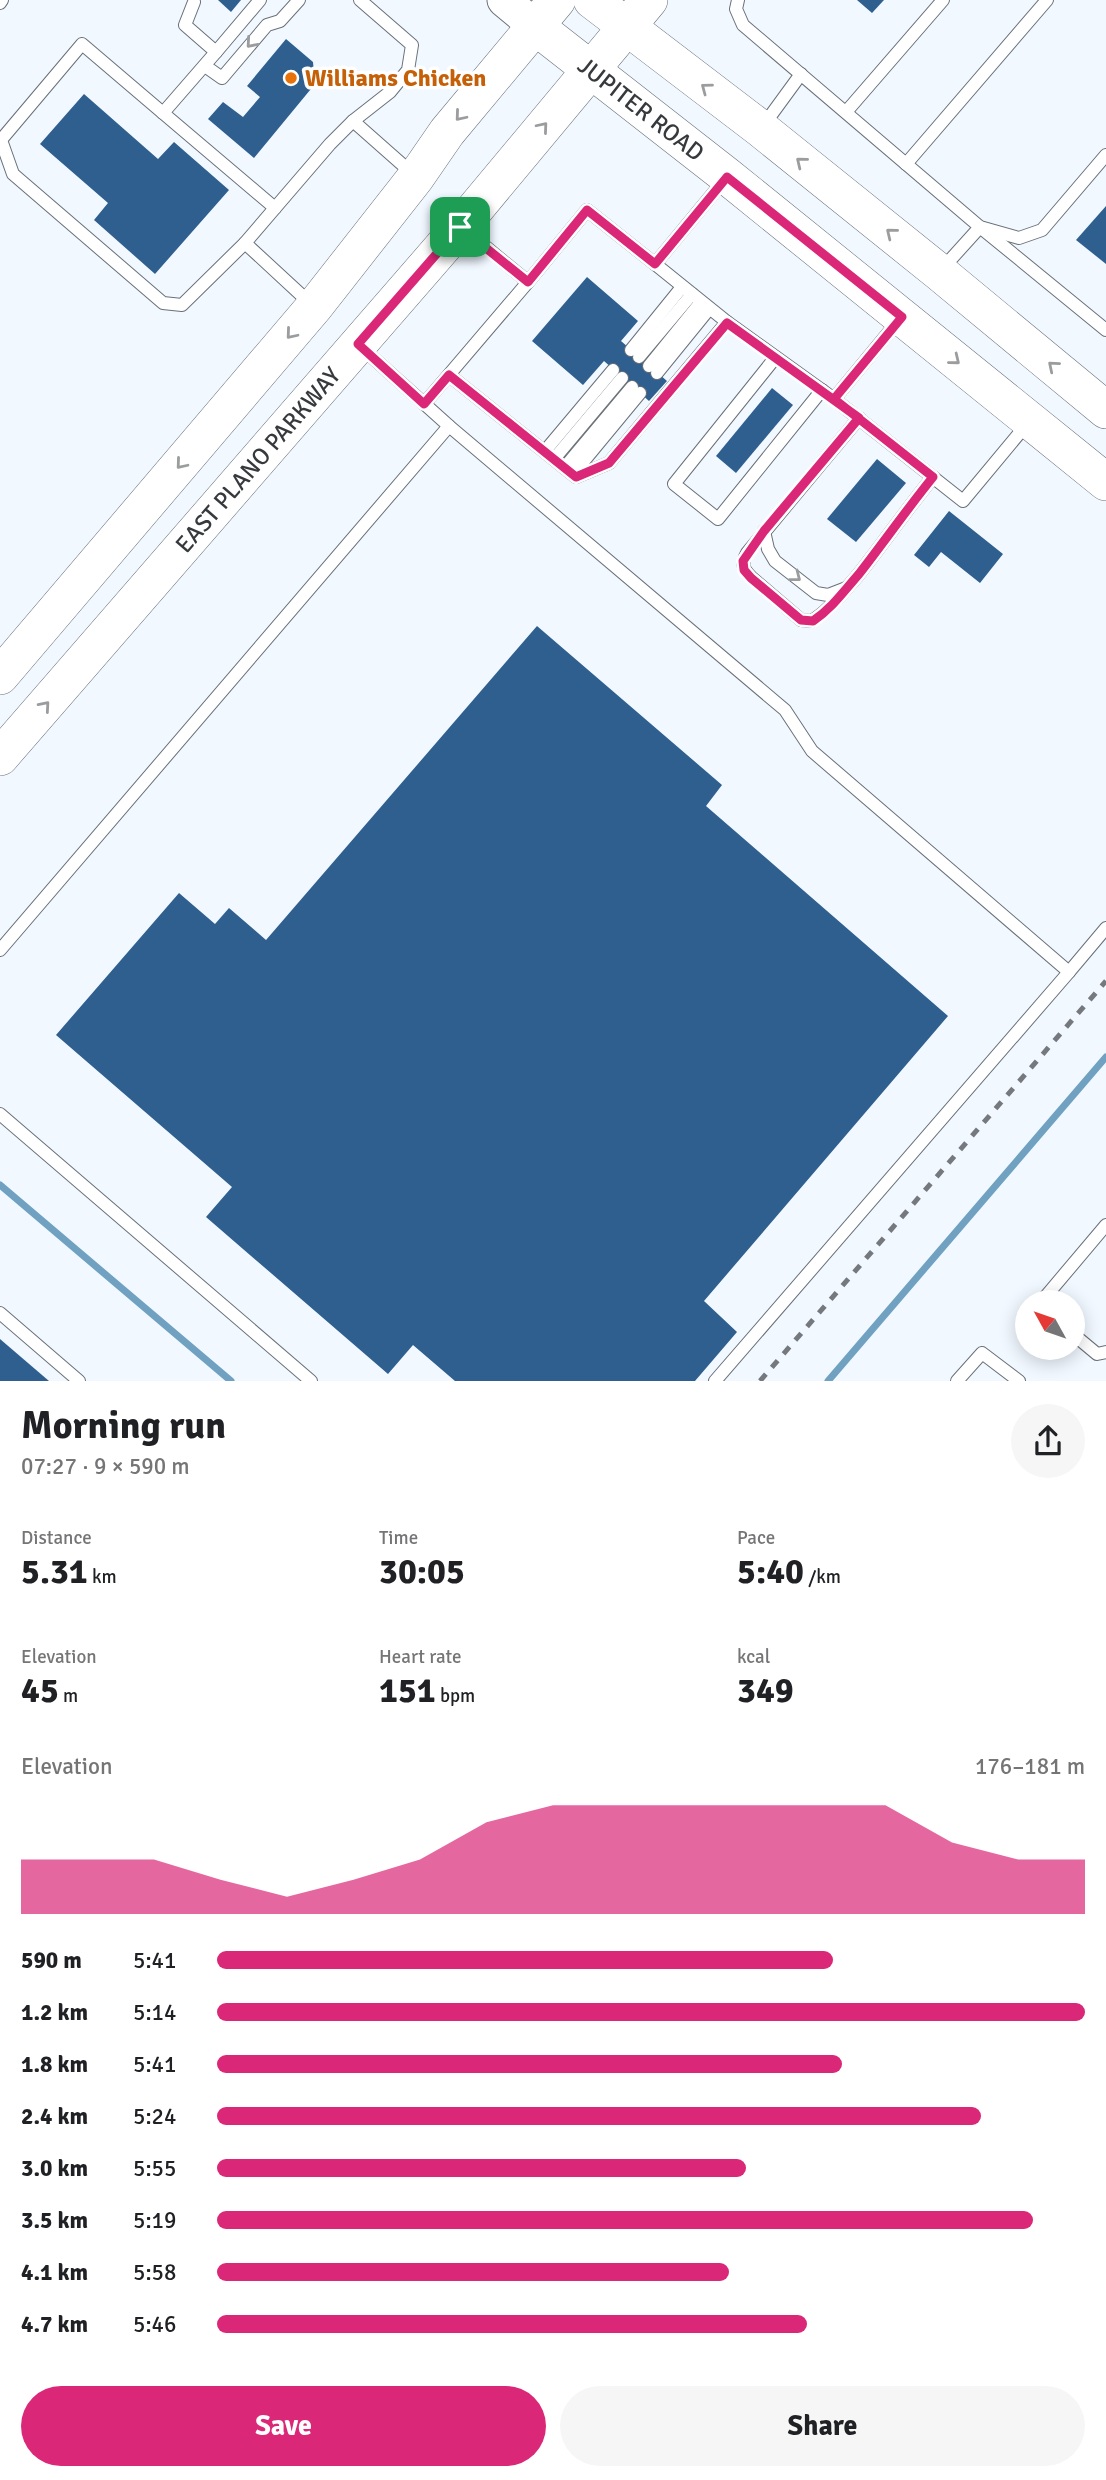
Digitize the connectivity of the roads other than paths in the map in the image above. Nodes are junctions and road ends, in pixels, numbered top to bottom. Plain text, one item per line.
1 (260, 0) edge
2 (299, 0) edge
3 (360, 0) edge
4 (504, 0) edge
5 (592, 0) edge
6 (649, 0) edge
7 (738, 0) edge
8 (943, 0) edge
9 (1047, 0) edge
10 (194, 1) edge
11 (546, 13) edge
12 (626, 27) junction
13 (216, 52) junction
14 (205, 66) junction
15 (590, 70) junction
16 (801, 74) junction
17 (846, 112) junction
18 (163, 114) junction
19 (353, 121) junction
20 (761, 129) junction
21 (1106, 155) edge
22 (906, 164) junction
23 (416, 177) junction
24 (727, 177) junction
25 (275, 208) junction
26 (460, 227) junction
27 (980, 227) junction
28 (245, 243) junction
29 (655, 264) junction
30 (939, 272) junction
31 (528, 282) junction
32 (696, 298) junction
33 (314, 307) junction
34 (902, 317) junction
35 (727, 323) junction
36 (1106, 330) edge
37 (358, 344) junction
38 (775, 358) junction
39 (449, 375) junction
40 (821, 390) junction
41 (834, 399) junction
42 (424, 404) junction
43 (1106, 410) edge
44 (859, 418) junction
45 (1030, 421) junction
46 (449, 426) junction
47 (559, 463) junction
48 (933, 477) junction
49 (1106, 482) edge
50 (764, 531) junction
51 (848, 587) junction
52 (0, 676) edge
53 (0, 757) edge
54 (1106, 929) edge
55 (0, 950) edge
56 (1069, 972) junction
57 (0, 1114) edge
58 (1106, 1225) edge
59 (1051, 1290) edge
60 (0, 1313) edge
61 (1085, 1344) edge
62 (1106, 1352) edge
63 (79, 1381) edge
64 (311, 1381) edge
65 (715, 1381) edge
66 (957, 1381) edge
67 (1019, 1381) edge

1 - 13 lane
2 -> 14 lane
3 - 19 lane
4 - 11 main road, JUPITER ROAD
5 - 12 main road
6 - 12 main road, EAST PLANO PARKWAY
7 - 16 lane
8 - 17 lane
9 - 22 lane
10 - 13 lane
11 - 15 main road, JUPITER ROAD
11 -> 23 main road
12 - 15 main road, EAST PLANO PARKWAY
20 -> 12 main road
13 - 14 lane
14 - 18 lane
15 - 24 main road, JUPITER ROAD
26 -> 15 main road, EAST PLANO PARKWAY
16 - 17 lane
16 - 20 lane
17 - 22 lane
18 - 25 lane
18 - 28 lane
19 - 23 lane
19 - 25 lane
30 -> 20 main road
21 - 27 lane
22 - 27 lane
23 - 33 main road
24 - 29 lane
24 - 34 main road, JUPITER ROAD
25 - 28 lane
26 - 31 lane
26 - 37 main road, EAST PLANO PARKWAY
27 - 30 lane
27 - 36 lane
28 - 33 lane
29 - 31 lane
29 - 32 lane
30 - 34 main road
43 -> 30 main road
31 - 39 lane
32 - 32 lane
32 - 35 lane
33 - 37 main road
33 -> 52 main road
34 - 41 lane
34 -> 45 main road, JUPITER ROAD
35 - 38 lane
35 - 47 lane
37 - 42 lane
53 -> 37 main road, EAST PLANO PARKWAY
38 - 40 lane
38 - 40 lane
39 - 42 lane
39 - 47 lane
40 - 41 lane
41 - 44 lane
42 - 46 lane
44 - 48 lane
44 - 50 lane
45 - 48 lane
45 - 49 main road, JUPITER ROAD
46 - 55 lane
46 - 56 lane
47 - 47 lane
48 - 51 lane
50 -> 51 lane
50 - 51 lane
54 - 56 lane
56 - 65 lane
57 - 64 lane
58 - 59 lane
60 - 63 lane
61 - 62 lane
66 - 67 lane

